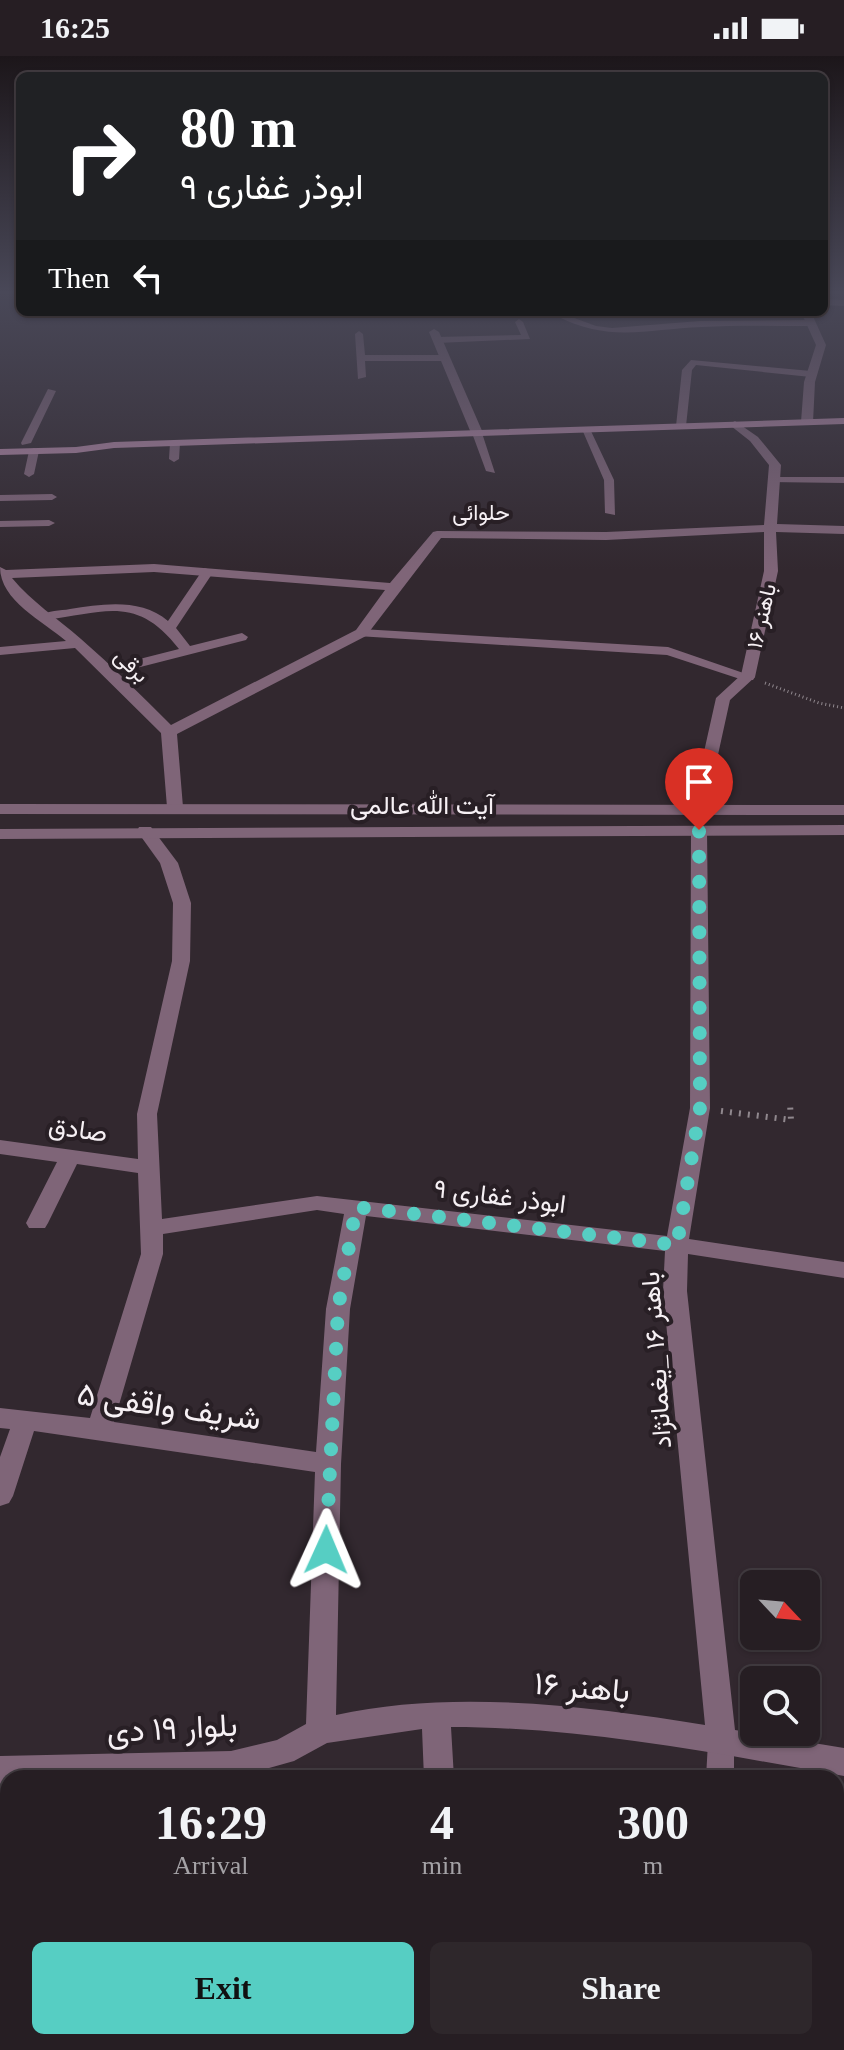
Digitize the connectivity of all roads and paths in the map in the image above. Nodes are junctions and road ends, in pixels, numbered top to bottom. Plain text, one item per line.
1 (456, 384) edge
2 (685, 384) edge
3 (810, 384) edge
4 (51, 391) dead end
5 (844, 421) edge
6 (807, 422) junction
7 (735, 424) junction
8 (681, 426) junction
9 (585, 429) junction
10 (477, 433) junction
11 (175, 443) junction
12 (0, 445) edge
13 (30, 447) junction
14 (0, 452) edge
15 (174, 459) dead end
16 (491, 471) dead end
17 (29, 474) dead end
18 (773, 480) junction
19 (844, 480) edge
20 (52, 497) dead end
21 (0, 498) edge
22 (611, 513) dead end
23 (49, 523) dead end
24 (0, 524) edge
25 (770, 528) junction
26 (844, 530) edge
27 (208, 571) junction
28 (3, 577) edge
29 (394, 587) junction
30 (46, 616) junction
31 (169, 629) junction
32 (361, 633) junction
33 (242, 637) dead end
34 (77, 644) junction
35 (0, 651) edge
36 (187, 651) junction
37 (109, 671) junction
38 (748, 677) junction
39 (844, 708) edge
40 (169, 732) junction
41 (175, 807) junction
42 (0, 809) edge
43 (844, 810) edge
44 (699, 820) junction
45 (844, 830) edge
46 (145, 831) junction
47 (0, 834) edge
48 (790, 1104) dead end
49 (700, 1108) junction
50 (0, 1147) edge
51 (70, 1156) junction
52 (148, 1167) junction
53 (356, 1207) junction
54 (37, 1223) dead end
55 (149, 1229) junction
56 (677, 1245) junction
57 (844, 1270) edge
58 (12, 1419) edge
59 (99, 1429) junction
60 (328, 1464) junction
61 (0, 1496) edge
62 (436, 1714) junction
63 (321, 1731) junction
64 (721, 1742) junction
65 (844, 1762) edge
66 (0, 1770) edge
67 (439, 1770) edge
68 (720, 1770) edge

1 - 10 street
2 - 8 lane
3 - 6 street
4 - 13 lane
5 - 6 main road
6 - 7 main road
7 - 8 main road
7 - 18 street, باهنر ۱۶
8 - 9 main road
9 - 10 main road
9 - 22 lane
10 - 11 main road
10 - 16 lane
11 - 13 main road
11 - 15 lane
12 - 13 main road
13 - 14 main road
13 - 17 lane
18 - 19 lane
18 - 25 street, باهنر ۱۶
20 - 21 lane
23 - 24 lane
25 - 26 street, حلوائی
25 - 29 street, حلوائی
25 - 38 street, باهنر ۱۶
27 - 28 street
27 - 29 street
27 - 31 lane
28 - 30 street, برقی
29 - 32 street, حلوائی
30 - 31 lane
30 - 34 street, برقی
31 - 36 lane
32 - 38 lane
32 - 40 street, حلوائی
33 - 36 lane
34 - 35 street
34 - 37 street, برقی
36 - 37 lane
37 - 40 street, برقی
38 - 39 path
38 - 44 street, باهنر ۱۶
40 - 41 street
41 - 42 street, آیت الله عالمی
41 - 44 street, آیت الله عالمی
43 - 44 street, آیت الله عالمی
44 - 45 street, آیت الله عالمی
44 - 46 street, آیت الله عالمی
44 - 49 street, باهنر ۱۶ _یغمانژاد
46 - 47 street, آیت الله عالمی
46 - 52 street
48 - 49 path
49 - 56 street, باهنر ۱۶ _یغمانژاد
50 - 51 street, صادق
51 - 52 street, صادق
51 - 54 street
52 - 55 street
53 - 55 street, ابوذر غفاری ۹
53 - 56 street, ابوذر غفاری ۹
53 - 60 street
55 - 59 street
56 - 57 street, ابوذر غفاری ۹
56 - 64 street, باهنر ۱۶ _یغمانژاد
58 - 59 street, شریف واقفی ۵
58 - 61 street
59 - 60 street, شریف واقفی ۵
60 - 63 street
62 - 63 street, بلوار ۱۹ دی
62 - 64 street, باهنر ۱۶
62 - 67 street
63 - 66 street, بلوار ۱۹ دی
64 - 65 street, باهنر ۱۶
64 - 68 lane

